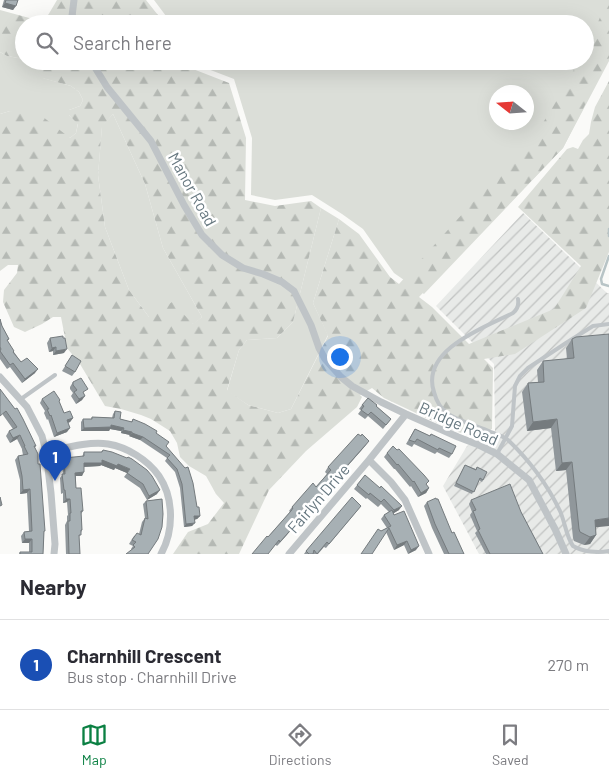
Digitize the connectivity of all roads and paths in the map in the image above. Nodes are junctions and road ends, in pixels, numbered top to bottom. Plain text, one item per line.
1 (74, 0) edge
2 (72, 15) edge
3 (97, 70) edge
4 (518, 299) dead end
5 (609, 324) edge
6 (55, 375) dead end
7 (0, 377) edge
8 (21, 399) junction
9 (406, 414) junction
10 (505, 438) junction
11 (46, 452) junction
12 (497, 454) junction
13 (369, 460) junction
14 (606, 552) edge
15 (54, 554) edge
16 (161, 554) edge
17 (289, 554) edge
18 (429, 554) edge
19 (566, 554) edge

1 - 2 street
3 - 9 street, Manor Road
4 - 10 lane
5 - 10 lane
6 - 8 lane
7 - 8 street
8 - 11 street
9 - 12 street, Bridge Road
9 - 13 street, Fairlyn Drive
10 - 12 lane
10 - 14 lane
11 - 15 street
11 - 16 street
12 - 19 street, Bridge Road
13 - 17 street, Fairlyn Drive
13 - 18 street, Fairlyn Drive

